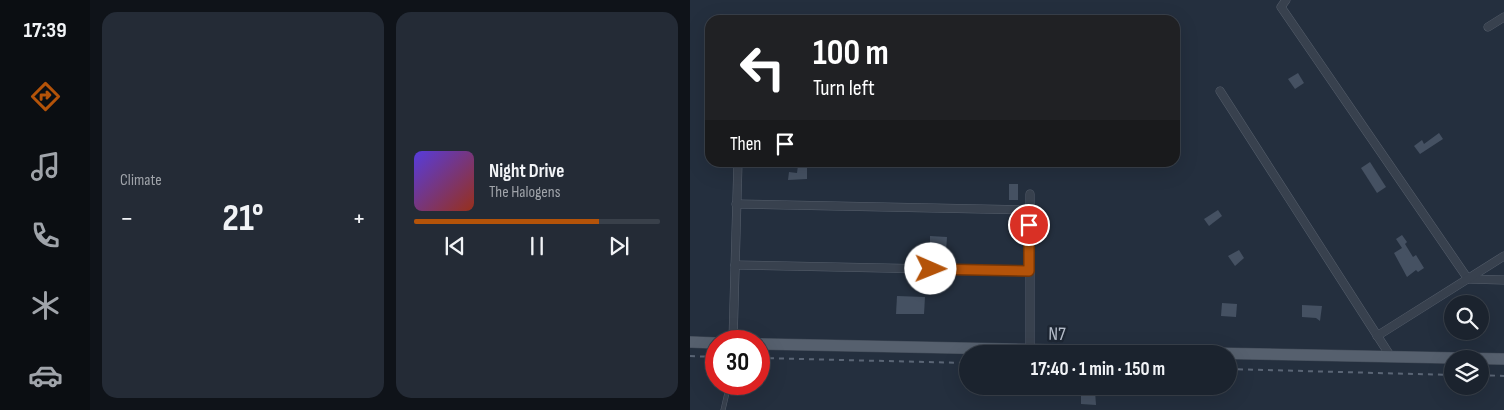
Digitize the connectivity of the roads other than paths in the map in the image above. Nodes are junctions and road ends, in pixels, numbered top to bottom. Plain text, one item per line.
1 (1286, 0) edge
2 (1504, 18) edge
3 (1488, 27) dead end
4 (1220, 90) dead end
5 (738, 167) edge
6 (1030, 194) dead end
7 (736, 204) junction
8 (1029, 210) junction
9 (1504, 256) edge
10 (734, 265) junction
11 (1029, 271) junction
12 (1468, 279) junction
13 (1504, 280) edge
14 (733, 330) edge
15 (1376, 336) junction
16 (690, 342) edge
17 (705, 343) edge
18 (770, 344) edge
19 (1030, 345) edge
20 (959, 348) edge
21 (1237, 354) edge
22 (1391, 357) junction
23 (1504, 359) edge
24 (726, 395) edge
25 (723, 410) edge

1 - 12 street
2 - 3 street
4 - 15 street
5 - 7 street
6 - 8 street
7 - 8 street
7 - 10 street
8 - 11 street
9 - 12 street
10 - 11 street
10 - 14 street
11 - 19 street
12 - 13 street
12 - 15 street
15 - 22 street
16 - 17 main road
18 - 20 main road, N7
21 - 22 main road, N7
22 - 23 main road, N7
24 - 25 lane

